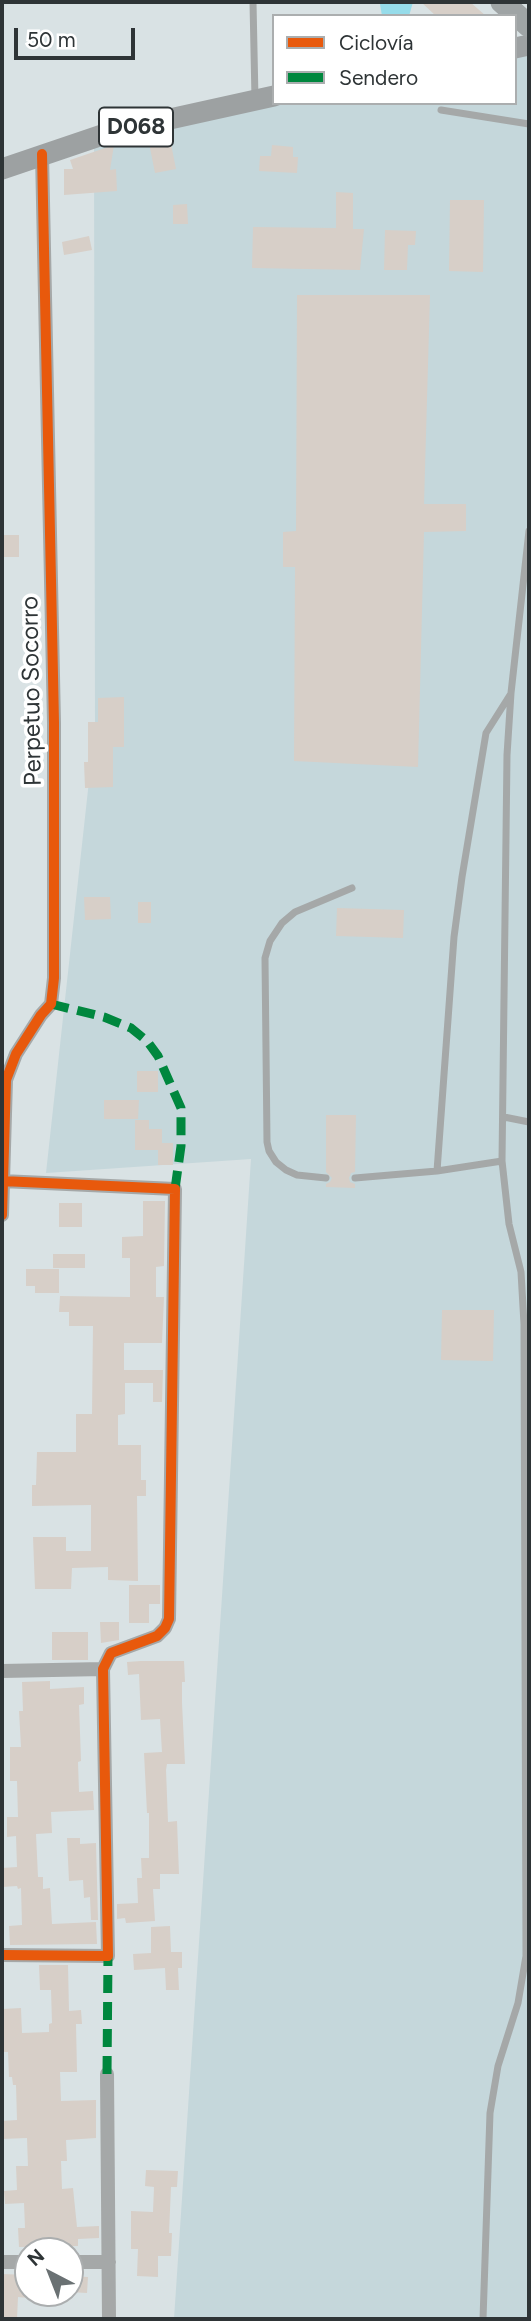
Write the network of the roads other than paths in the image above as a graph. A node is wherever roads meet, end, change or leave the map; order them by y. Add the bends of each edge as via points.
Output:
1 (253, 2) edge
2 (502, 2) edge
3 (516, 14) edge
4 (265, 99) edge
5 (441, 110) dead end
6 (529, 124) edge
7 (43, 154) junction
8 (2, 169) edge
9 (529, 531) edge
10 (511, 693) junction
11 (352, 888) dead end
12 (504, 1117) junction
13 (529, 1122) edge
14 (502, 1161) junction
15 (437, 1171) junction
16 (326, 1178) dead end
17 (355, 1178) dead end
18 (2, 1181) edge
19 (2, 1214) edge
20 (103, 1669) junction
21 (2, 1671) edge
22 (2, 1955) edge
23 (107, 2074) dead end
24 (84, 2262) edge
25 (109, 2262) junction
26 (109, 2319) edge
27 (483, 2319) edge

1 - 4 lane
2 - 3 highway
4 - 7 main road, D068 via 111,132
5 - 6 lane
7 - 8 main road, D068
7 - 18 street, Perpetuo Socorro via 54,978 51,1004 16,1054 6,1080
9 - 10 lane
10 - 12 lane
10 - 15 lane via 486,733 461,877
11 - 16 lane via 295,912 270,941 265,958 269,1151 286,1170
12 - 13 lane
12 - 14 lane
14 - 15 lane
14 - 27 lane via 509,1224 521,1272 524,1324 526,1956 489,2113
15 - 17 lane
18 - 19 street, Perpetuo Socorro
18 - 20 street via 175,1189 169,1619 157,1636 111,1653
20 - 21 street
20 - 22 street via 108,1956
23 - 25 street
24 - 25 street
25 - 26 street

